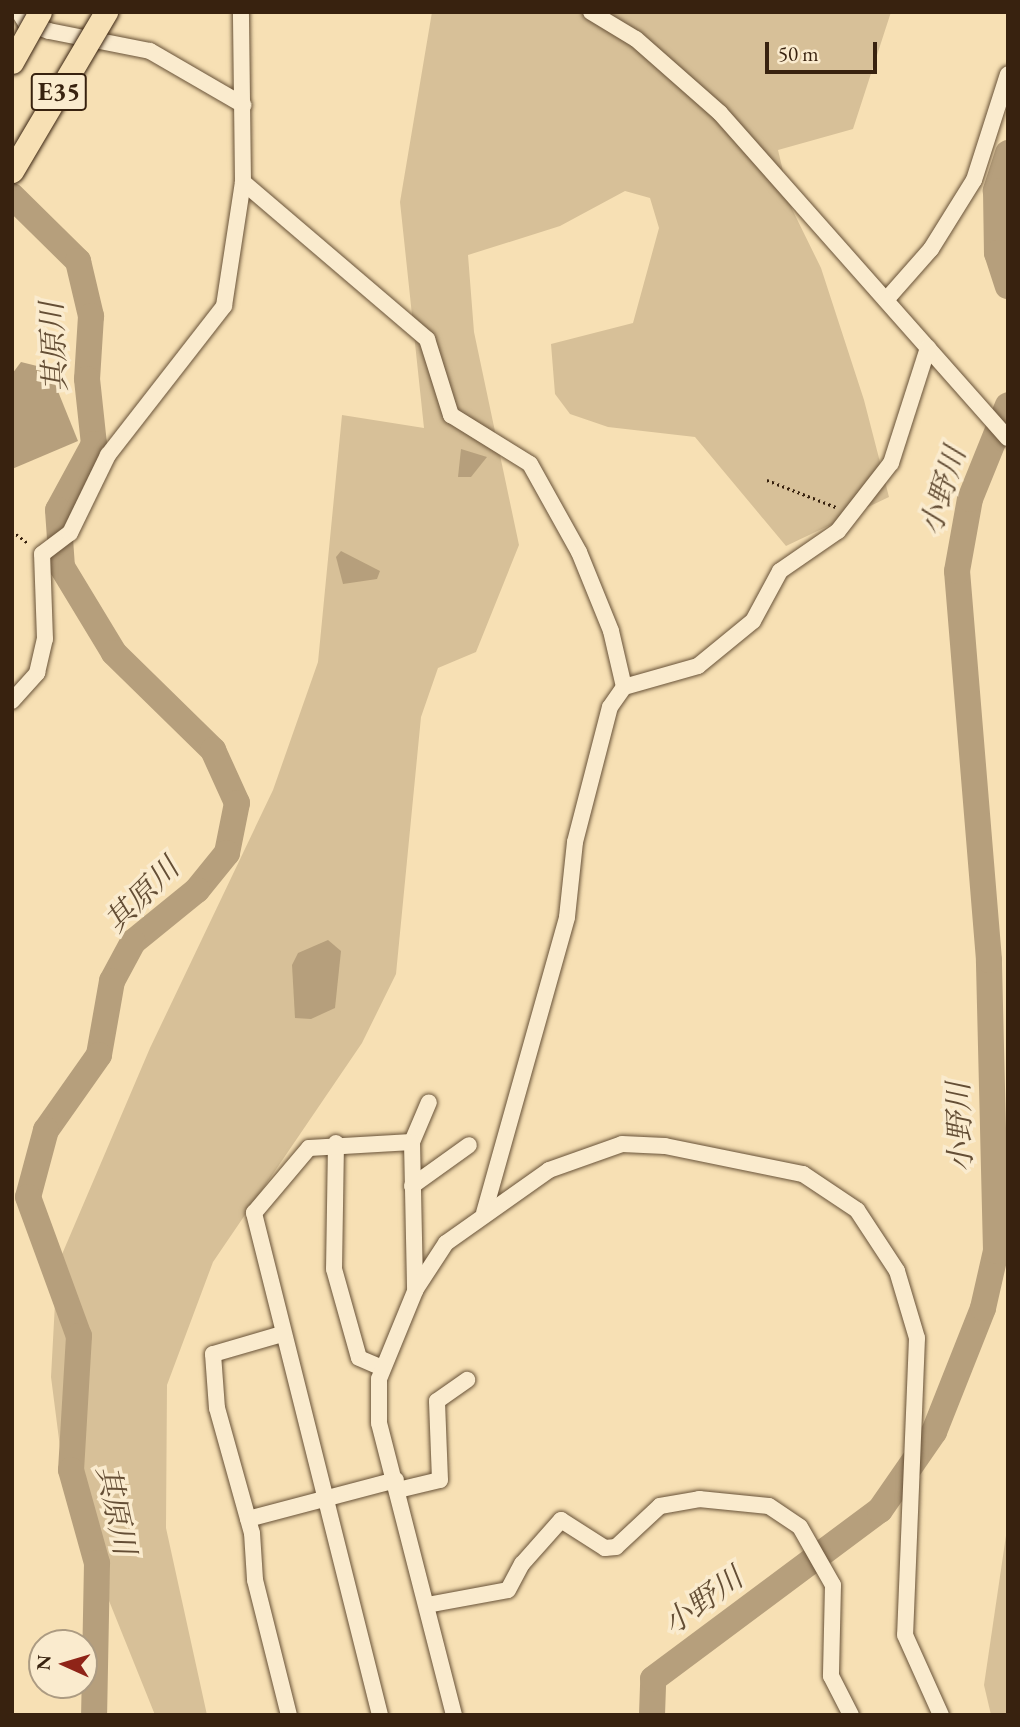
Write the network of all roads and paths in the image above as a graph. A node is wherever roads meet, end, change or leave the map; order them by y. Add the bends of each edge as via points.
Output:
1 (19, 12) edge
2 (40, 12) edge
3 (106, 12) edge
4 (241, 12) edge
5 (592, 12) edge
6 (12, 62) edge
7 (1008, 74) edge
8 (243, 105) junction
9 (12, 171) edge
10 (243, 182) junction
11 (886, 300) junction
12 (928, 348) junction
13 (1008, 438) edge
14 (767, 480) dead end
15 (853, 514) junction
16 (12, 531) edge
17 (42, 554) junction
18 (624, 687) junction
19 (12, 701) edge
20 (429, 1102) dead end
21 (412, 1142) junction
22 (336, 1143) junction
23 (469, 1145) dead end
24 (412, 1186) junction
25 (484, 1213) junction
26 (415, 1291) junction
27 (282, 1334) junction
28 (382, 1368) junction
29 (467, 1380) dead end
30 (397, 1485) junction
31 (325, 1500) junction
32 (248, 1519) junction
33 (427, 1605) junction
34 (289, 1715) edge
35 (380, 1715) edge
36 (454, 1715) edge
37 (851, 1715) edge
38 (941, 1715) edge

1 - 8 street via 26,23 49,31 150,51
2 - 6 highway, E35, bridge
3 - 9 highway, E35, bridge
4 - 8 street
5 - 11 street via 636,39 720,113
7 - 11 street via 974,180 931,250
8 - 10 street
10 - 17 street via 224,306 108,456 70,533
10 - 18 street via 427,339 451,415 530,464 579,552 611,631
11 - 12 street
12 - 13 street
12 - 15 street via 891,463
14 - 15 path
15 - 18 street via 817,551 780,571 754,621 698,666
16 - 17 path
17 - 19 street via 45,639 37,673
18 - 25 street via 610,707 575,842 567,917
20 - 21 street
21 - 22 street
21 - 24 street
22 - 27 street via 299,1155 254,1213
22 - 28 street via 334,1269 359,1358
23 - 24 street
24 - 26 street
25 - 26 street via 446,1244
25 - 38 street via 549,1170 622,1143 666,1146 803,1174 857,1210 897,1271 917,1338 905,1635
26 - 28 street
27 - 31 street
27 - 32 street via 214,1354 217,1408
28 - 30 street via 375,1399
29 - 30 street via 437,1401 440,1480
30 - 31 street
30 - 33 street
31 - 32 street
31 - 35 street
32 - 34 street via 255,1580
33 - 36 street
33 - 37 street via 508,1590 522,1564 561,1520 579,1526 592,1544 617,1547 638,1519 660,1506 741,1500 785,1515 814,1545 837,1598 828,1634 831,1676

